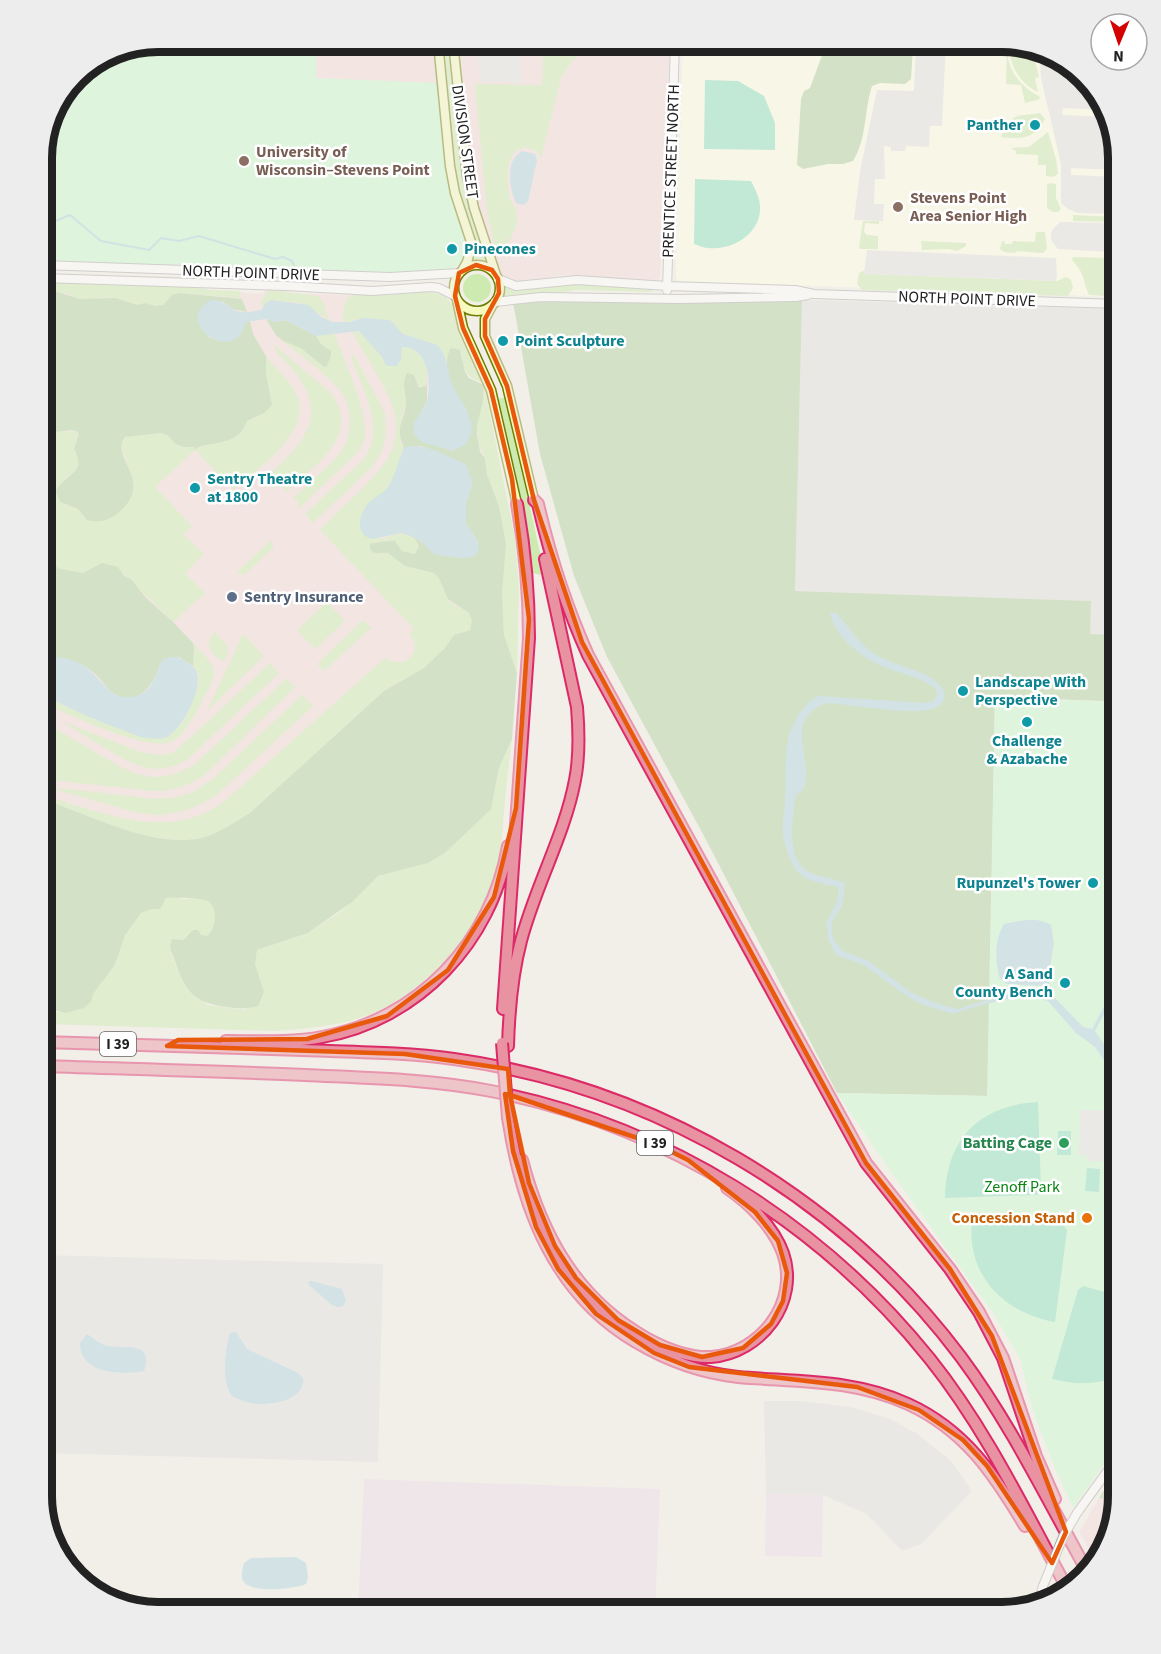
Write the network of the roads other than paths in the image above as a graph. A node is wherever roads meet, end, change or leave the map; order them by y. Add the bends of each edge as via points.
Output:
1 (439, 52) edge
2 (454, 52) edge
3 (675, 53) edge
4 (53, 266) edge
5 (461, 271) junction
6 (497, 277) junction
7 (53, 278) edge
8 (667, 286) junction
9 (814, 294) junction
10 (456, 298) junction
11 (667, 299) junction
12 (494, 304) junction
13 (1108, 304) edge
14 (534, 500) junction
15 (517, 504) joint
16 (516, 808) junction
17 (52, 1042) edge
18 (505, 1044) junction
19 (167, 1046) junction
20 (52, 1066) edge
21 (511, 1119) junction
22 (688, 1160) junction
23 (1108, 1470) edge
24 (1064, 1528) junction
25 (1084, 1564) edge
26 (1054, 1565) junction
27 (1064, 1582) edge
28 (1041, 1594) edge

1 - 5 main road, DIVISION STREET via 450,166 472,245
2 - 6 main road, DIVISION STREET via 467,177
3 - 8 street, PRENTICE STREET NORTH
4 - 5 street, NORTH POINT DRIVE via 390,278
5 - 6 main road via 482,266
5 - 10 main road via 455,282
6 - 8 street, NORTH POINT DRIVE via 516,286 577,280
6 - 12 main road via 499,293
7 - 10 street, NORTH POINT DRIVE via 372,291 431,287
8 - 9 street, NORTH POINT DRIVE
8 - 11 street, PRENTICE STREET NORTH
9 - 11 street, NORTH POINT DRIVE
9 - 13 street, NORTH POINT DRIVE
10 - 12 main road via 472,310
10 - 15 main road via 463,328 491,390
11 - 12 street, NORTH POINT DRIVE via 542,297
12 - 14 main road via 485,320 485,336 507,386
14 - 18 highway via 577,706 579,739 571,797 521,941
14 - 24 highway via 556,574 588,655 852,1140 874,1175 964,1288 996,1343
15 - 16 highway via 529,628
16 - 18 highway
16 - 19 highway via 501,879 488,912 448,970 413,999 387,1016 324,1037 280,1041 178,1040
17 - 19 highway, I 39
18 - 21 highway, bridge
19 - 24 highway, I 39 via 395,1054 485,1064 618,1100 697,1136 775,1182 858,1247 908,1293 978,1382
20 - 22 highway, I 39 via 448,1084 561,1109 624,1130
21 - 22 highway via 538,1210 555,1246 592,1297 618,1320 660,1345 690,1356 721,1355 743,1348 771,1324 783,1301 786,1263 778,1241 755,1212
21 - 26 highway via 519,1175 545,1247 573,1290 611,1326 654,1353 688,1367 737,1377 858,1387 919,1410 963,1440 987,1466 1042,1554
22 - 26 highway, I 39 via 734,1184 790,1223 854,1277 898,1322 968,1413
23 - 28 street, bridge via 1063,1537
24 - 25 highway, I 39
26 - 27 highway, I 39

